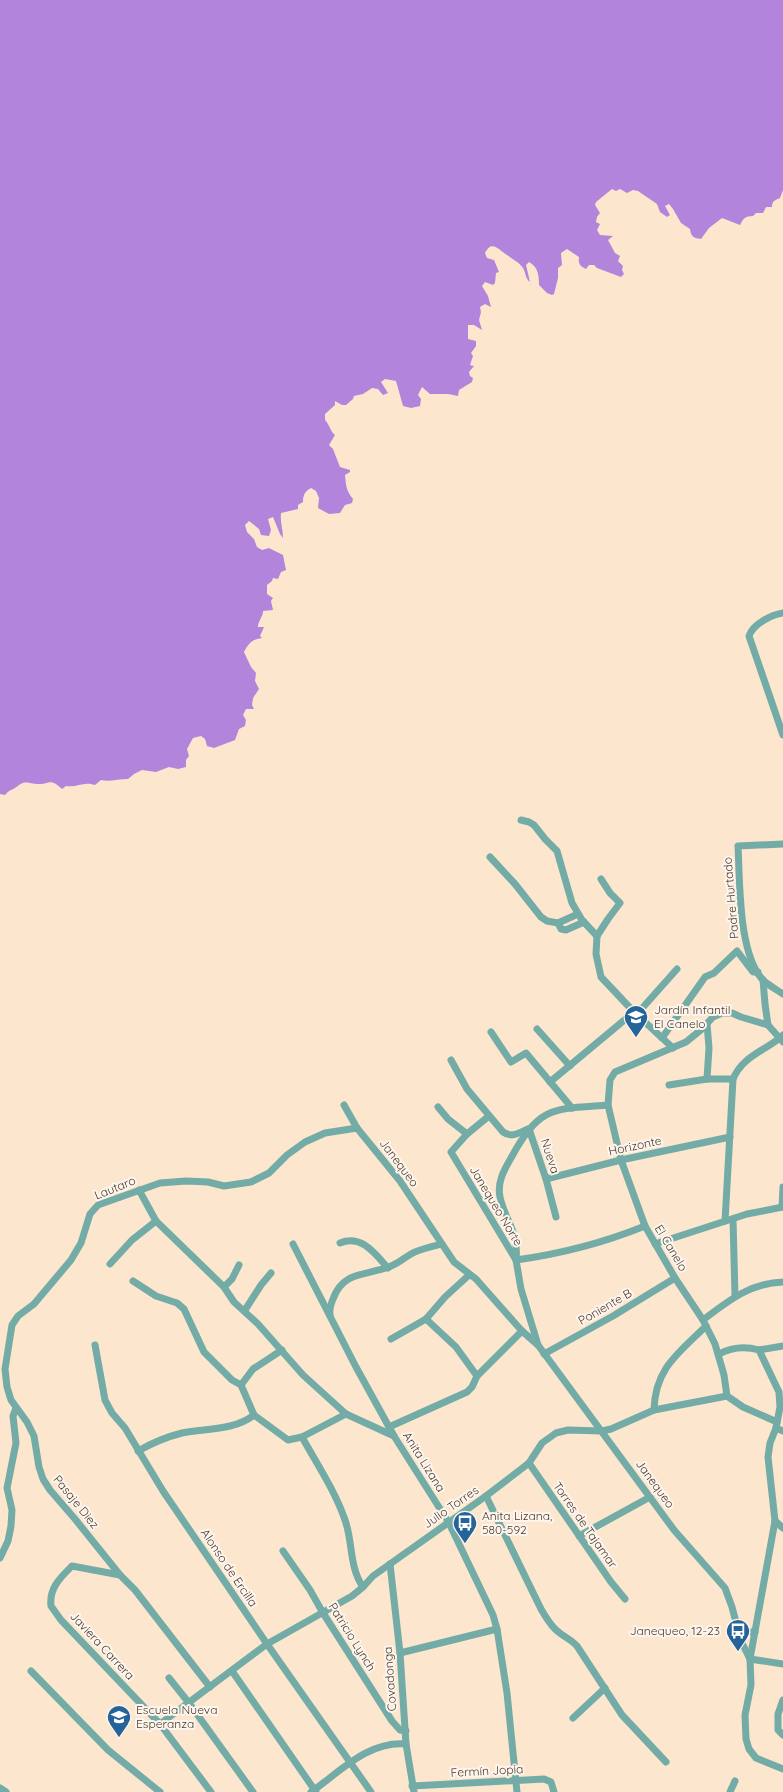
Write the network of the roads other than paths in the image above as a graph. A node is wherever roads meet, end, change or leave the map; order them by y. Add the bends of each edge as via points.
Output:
1 (783, 613) edge
2 (783, 735) edge
3 (521, 820) dead end
4 (783, 844) edge
5 (490, 858) dead end
6 (601, 878) dead end
7 (578, 914) junction
8 (584, 922) junction
9 (558, 923) junction
10 (597, 936) junction
11 (677, 969) dead end
12 (759, 972) junction
13 (763, 980) junction
14 (783, 994) edge
15 (635, 1013) junction
16 (707, 1024) junction
17 (768, 1025) junction
18 (537, 1029) dead end
19 (491, 1032) dead end
20 (662, 1038) junction
21 (782, 1038) edge
22 (673, 1048) junction
23 (451, 1060) dead end
24 (570, 1066) junction
25 (733, 1078) junction
26 (707, 1079) junction
27 (550, 1082) junction
28 (669, 1085) dead end
29 (344, 1105) dead end
30 (608, 1105) junction
31 (438, 1107) dead end
32 (572, 1108) junction
33 (489, 1116) junction
34 (357, 1128) junction
35 (529, 1129) junction
36 (467, 1134) junction
37 (730, 1137) junction
38 (621, 1160) junction
39 (546, 1179) junction
40 (783, 1187) edge
41 (139, 1190) junction
42 (783, 1207) edge
43 (556, 1217) dead end
44 (733, 1219) junction
45 (156, 1221) junction
46 (725, 1221) junction
47 (645, 1226) junction
48 (340, 1243) dead end
49 (293, 1244) dead end
50 (441, 1244) junction
51 (654, 1244) junction
52 (516, 1260) junction
53 (110, 1264) dead end
54 (239, 1265) dead end
55 (388, 1268) junction
56 (271, 1273) dead end
57 (469, 1275) junction
58 (675, 1278) junction
59 (133, 1281) dead end
60 (783, 1282) edge
61 (224, 1287) junction
62 (734, 1296) junction
63 (245, 1310) junction
64 (330, 1315) junction
65 (426, 1319) junction
66 (704, 1323) junction
67 (522, 1331) junction
68 (391, 1339) dead end
69 (95, 1345) dead end
70 (538, 1345) junction
71 (783, 1346) edge
72 (282, 1350) junction
73 (759, 1350) junction
74 (544, 1354) junction
75 (718, 1354) junction
76 (477, 1376) junction
77 (241, 1385) junction
78 (727, 1396) junction
79 (16, 1408) junction
80 (654, 1410) junction
81 (346, 1414) junction
82 (254, 1415) junction
83 (390, 1427) junction
84 (779, 1427) edge
85 (602, 1431) junction
86 (394, 1436) junction
87 (302, 1437) junction
88 (138, 1451) junction
89 (529, 1463) junction
90 (486, 1496) junction
91 (650, 1496) junction
92 (776, 1521) junction
93 (448, 1523) junction
94 (783, 1528) edge
95 (579, 1536) junction
96 (283, 1551) dead end
97 (0, 1558) edge
98 (390, 1564) junction
99 (120, 1575) junction
100 (363, 1587) junction
101 (625, 1599) dead end
102 (323, 1614) junction
103 (498, 1629) junction
104 (737, 1632) junction
105 (755, 1632) junction
106 (267, 1644) junction
107 (400, 1653) junction
108 (750, 1659) junction
109 (783, 1664) edge
110 (31, 1671) dead end
111 (232, 1671) junction
112 (169, 1678) dead end
113 (210, 1687) junction
114 (605, 1688) junction
115 (783, 1700) edge
116 (189, 1703) junction
117 (573, 1718) dead end
118 (160, 1724) junction
119 (406, 1731) junction
120 (783, 1736) edge
121 (406, 1744) junction
122 (352, 1762) junction
123 (666, 1762) dead end
124 (783, 1768) edge
125 (516, 1781) junction
126 (734, 1781) dead end
127 (0, 1788) edge
128 (413, 1789) edge
129 (207, 1790) edge
130 (314, 1791) edge
131 (6, 1792) edge
132 (160, 1792) edge
133 (253, 1792) edge
134 (371, 1792) edge
135 (517, 1792) edge
136 (554, 1792) edge
137 (730, 1792) edge

1 - 2 street via 756,626 749,636
3 - 7 street via 534,825 557,851 568,892
4 - 12 street, Padre Hurtado via 738,846 745,940
5 - 9 street via 541,916
6 - 10 street via 620,903
7 - 8 street
7 - 9 street
8 - 9 street via 566,930 561,929
8 - 10 street
10 - 15 street via 596,954 601,977
11 - 15 street
12 - 13 street, Padre Hurtado
12 - 20 street via 753,972 737,951 714,973 705,977
13 - 14 street, Padre Hurtado
13 - 17 street
15 - 20 street
15 - 24 street
16 - 17 street via 717,1014 727,1012
16 - 22 street
16 - 26 street
17 - 21 street
18 - 24 street
19 - 27 street via 511,1062 526,1053
20 - 22 street
21 - 25 street via 745,1060
22 - 30 street, El Canelo via 615,1072 610,1080
23 - 33 street, Nueva
24 - 27 street
25 - 26 street
25 - 37 street
26 - 28 street
27 - 32 street
29 - 34 street, Janequeo
30 - 32 street
30 - 38 street, El Canelo
31 - 36 street
32 - 35 street via 547,1114
33 - 35 street, Nueva via 508,1135
33 - 36 street, Janequeo Norte
34 - 41 street, Lautaro via 325,1134 305,1142 268,1173 251,1182 224,1186 186,1181 160,1183
34 - 50 street, Janequeo via 392,1170
35 - 39 street, Nueva
35 - 52 street via 503,1173 499,1186 515,1239
36 - 52 street, Janequeo Norte via 451,1152
37 - 38 street, Horizonte
37 - 46 street
38 - 39 street, Horizonte
38 - 47 street, El Canelo
39 - 43 street, Nueva
40 - 42 street
41 - 45 street
41 - 79 street, Lautaro via 95,1208 71,1260 15,1321 5,1369 7,1387
42 - 44 street
44 - 46 street
44 - 62 street
45 - 53 street via 132,1240
45 - 61 street
46 - 51 street
47 - 51 street, El Canelo
47 - 52 street via 574,1249
48 - 55 street via 361,1242
49 - 64 street, Anita Lizana
50 - 55 street via 415,1252
50 - 57 street, Janequeo
51 - 58 street, El Canelo
52 - 70 street, Janequeo Norte
54 - 61 street
55 - 64 street via 357,1275 341,1284 332,1301
56 - 63 street
57 - 65 street
57 - 67 street, Janequeo
58 - 66 street, El Canelo
58 - 74 street, Poniente B
59 - 77 street via 156,1296 181,1306 204,1352
60 - 62 street via 757,1286
61 - 63 street via 234,1302
62 - 66 street
63 - 72 street
64 - 83 street, Anita Lizana
65 - 68 street
65 - 76 street via 456,1347
66 - 75 street, El Canelo
66 - 80 street via 666,1367 657,1387
67 - 70 street, Janequeo
67 - 76 street
69 - 88 street, Alonso de Ercilla via 108,1407
70 - 74 street, Janequeo Norte
71 - 73 street
72 - 77 street via 253,1369
72 - 81 street via 303,1375
73 - 75 street via 736,1348
73 - 84 street via 778,1392
74 - 85 street, Janequeo
75 - 78 street, El Canelo
76 - 83 street via 467,1392
77 - 82 street
78 - 80 street, Julio Torres
78 - 84 street
79 - 97 street via 13,1416 16,1443 7,1488 12,1526
79 - 99 street, Pasaje Diez via 34,1436 39,1467 46,1485
80 - 85 street, Julio Torres
81 - 86 street
81 - 87 street
82 - 87 street via 288,1440
82 - 88 street via 232,1426 175,1435
83 - 86 street, Anita Lizana
84 - 92 street via 770,1443 768,1457
85 - 89 street, Julio Torres via 556,1433 542,1443
85 - 91 street, Janequeo
86 - 93 street, Anita Lizana
87 - 100 street via 344,1518 354,1566
88 - 106 street, Alonso de Ercilla
89 - 90 street, Julio Torres
89 - 95 street, Torres de Tajamar
90 - 93 street, Julio Torres
90 - 114 street via 541,1609 555,1629 577,1646
91 - 95 street
91 - 104 street, Janequeo via 674,1530 724,1588
92 - 94 street
92 - 105 street
93 - 98 street, Julio Torres
93 - 103 street, Anita Lizana
95 - 101 street, Torres de Tajamar
96 - 102 street, Patricio Lynch
98 - 100 street, Julio Torres
98 - 107 street, Covadonga
99 - 113 street
99 - 118 street, Javiera Carrera via 72,1566 52,1589 51,1606
100 - 102 street, Julio Torres
102 - 106 street, Julio Torres
102 - 119 street, Patricio Lynch via 392,1721 400,1730
103 - 107 street
103 - 125 street, Anita Lizana
104 - 105 street
104 - 108 street, Janequeo
105 - 108 street
106 - 111 street, Julio Torres
106 - 122 street, Alonso de Ercilla
107 - 119 street, Covadonga
108 - 109 street
108 - 124 street, Janequeo via 751,1685 745,1715 749,1749 756,1758
110 - 132 street via 108,1750
111 - 113 street, Julio Torres
111 - 130 street
112 - 116 street
113 - 116 street, Julio Torres
114 - 117 street
114 - 123 street via 622,1715
115 - 120 street via 778,1720 778,1730
116 - 118 street, Julio Torres
116 - 133 street
118 - 129 street, Javiera Carrera
119 - 121 street, Covadonga
121 - 122 street via 376,1747
121 - 128 street, Covadonga
122 - 130 street
122 - 134 street, Alonso de Ercilla
125 - 128 street, Fermín Jopia
125 - 135 street, Anita Lizana
125 - 136 street, Fermín Jopia via 546,1779
126 - 137 street
127 - 131 street

